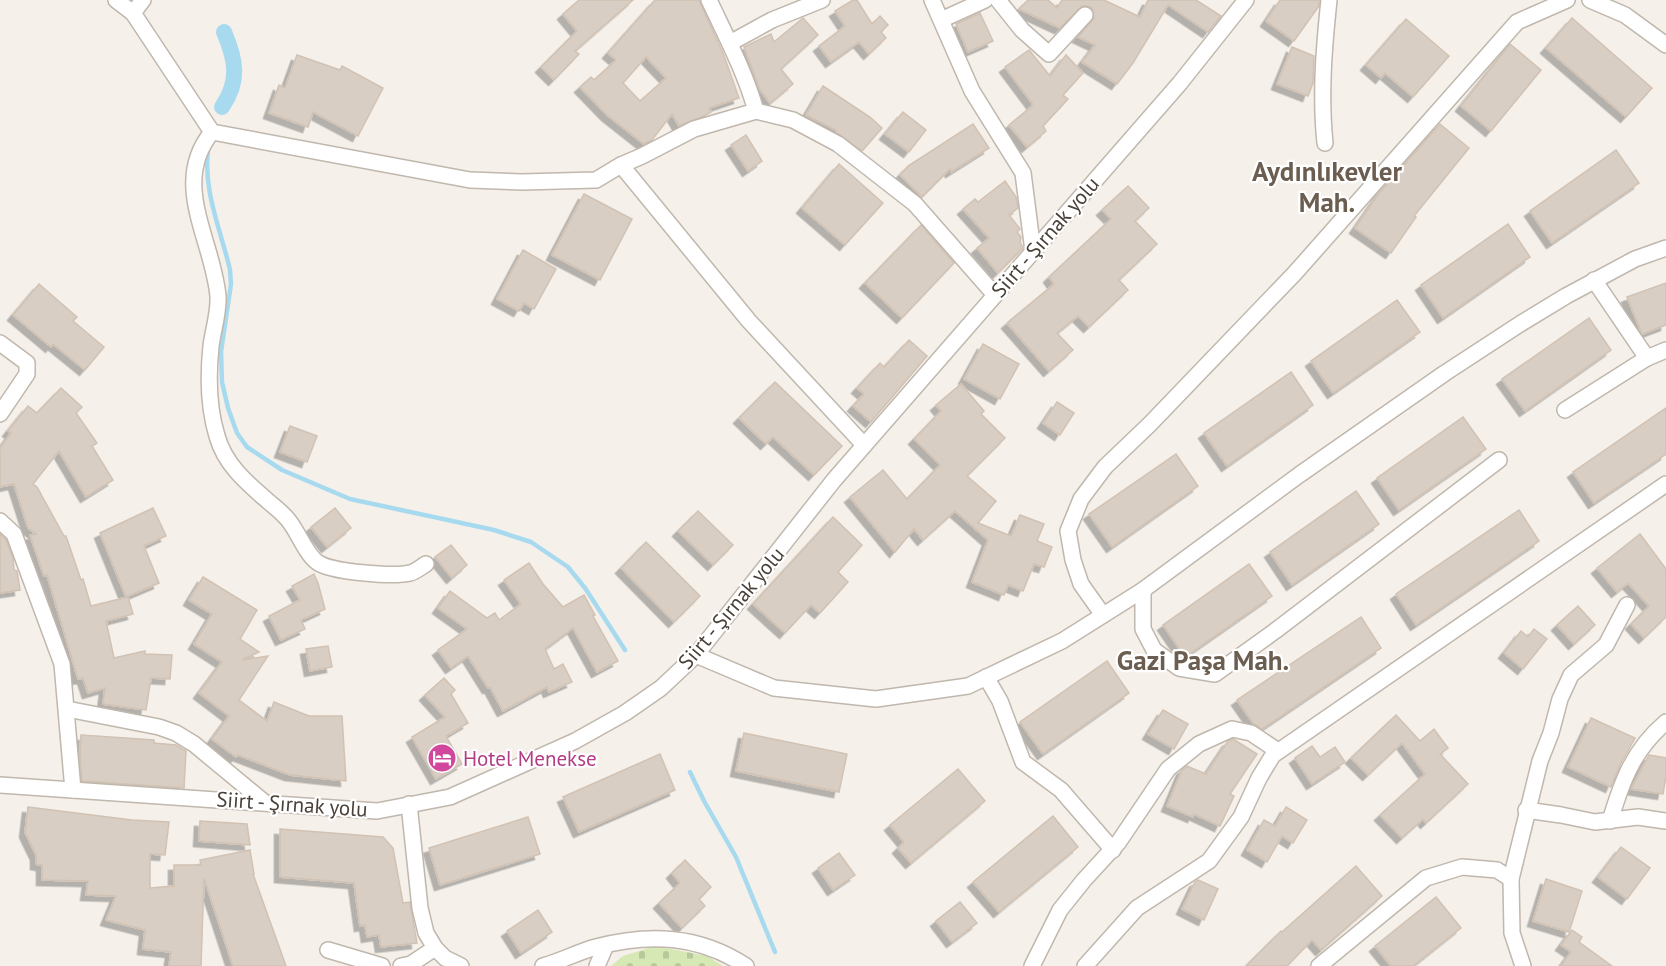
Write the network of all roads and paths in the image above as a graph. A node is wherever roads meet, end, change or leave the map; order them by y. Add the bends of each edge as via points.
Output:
1 (116, 0) edge
2 (143, 0) edge
3 (709, 0) edge
4 (822, 0) edge
5 (932, 0) edge
6 (985, 0) edge
7 (998, 0) edge
8 (1246, 0) edge
9 (1329, 0) edge
10 (1568, 0) edge
11 (1590, 0) edge
12 (134, 13) junction
13 (1085, 15) dead end
14 (941, 20) junction
15 (730, 43) junction
16 (1666, 45) edge
17 (756, 111) junction
18 (212, 132) junction
19 (1325, 143) dead end
20 (621, 165) junction
21 (1666, 248) edge
22 (1033, 251) junction
23 (1594, 280) junction
24 (995, 295) junction
25 (0, 343) edge
26 (1666, 350) edge
27 (1647, 358) junction
28 (1565, 410) dead end
29 (0, 414) edge
30 (864, 445) junction
31 (1499, 460) dead end
32 (1666, 484) edge
33 (0, 522) edge
34 (426, 564) dead end
35 (1143, 590) junction
36 (1627, 605) dead end
37 (1103, 615) junction
38 (696, 655) junction
39 (986, 677) junction
40 (67, 709) junction
41 (1666, 722) edge
42 (1278, 751) junction
43 (0, 785) edge
44 (73, 790) junction
45 (264, 802) junction
46 (409, 804) junction
47 (1526, 810) junction
48 (1610, 820) junction
49 (1666, 821) edge
50 (1113, 850) junction
51 (1510, 879) junction
52 (606, 945) junction
53 (435, 948) junction
54 (328, 950) dead end
55 (382, 966) edge
56 (401, 966) edge
57 (461, 966) edge
58 (543, 966) edge
59 (597, 966) edge
60 (747, 966) edge
61 (1032, 966) edge
62 (1085, 966) edge
63 (1319, 966) edge
64 (1523, 966) edge

1 - 12 street
2 - 12 street
3 - 15 street
4 - 15 street via 772,20
5 - 14 street
6 - 14 street
7 - 13 street via 1022,30 1049,54
8 - 22 street, Siirt - Şırnak yolu via 1180,84
9 - 19 street via 1324,55
10 - 37 street via 1517,22 1295,273 1105,467 1081,499 1068,531 1080,584
11 - 16 street via 1625,15
12 - 18 street
14 - 22 street via 972,91 1023,173
15 - 17 street
17 - 20 street via 694,129
17 - 24 street via 793,120 838,144 898,190
18 - 20 street via 470,180 596,180
18 - 34 street via 198,153 193,184 218,299 208,380 222,452 245,481 288,519 316,562 332,569 386,574 411,573
20 - 30 street via 749,321
21 - 23 street
22 - 24 street, Siirt - Şırnak yolu
23 - 27 street
23 - 35 street via 1445,373
24 - 30 street, Siirt - Şırnak yolu
25 - 29 street via 27,363 27,374
26 - 27 street
27 - 28 street
30 - 38 street, Siirt - Şırnak yolu
31 - 35 street via 1215,674 1179,668 1154,650 1143,629
32 - 42 street
33 - 40 street via 14,534 62,664
35 - 37 street
36 - 47 street via 1606,645 1582,664 1564,687
37 - 39 street via 1062,641
38 - 39 street via 774,688 876,699 968,686
38 - 46 street, Siirt - Şırnak yolu via 661,688 575,741 450,797
39 - 50 street via 1000,701 1023,762 1061,790
40 - 44 street
40 - 45 street via 176,733
41 - 48 street via 1649,737 1629,767
42 - 50 street via 1251,733 1232,729 1199,744 1168,769
42 - 62 street via 1259,778 1241,817 1209,861 1137,908
43 - 44 street, Siirt - Şırnak yolu
44 - 45 street, Siirt - Şırnak yolu
45 - 46 street, Siirt - Şırnak yolu via 377,811
46 - 53 street via 420,908 426,933
47 - 48 street via 1595,822
47 - 51 street
48 - 49 street via 1638,817
50 - 61 street via 1060,910
51 - 63 street via 1497,870 1462,867 1426,878
51 - 64 street via 1512,933
52 - 58 street
52 - 59 street
52 - 60 street via 659,937 713,949
53 - 56 street
53 - 57 street
54 - 55 street

